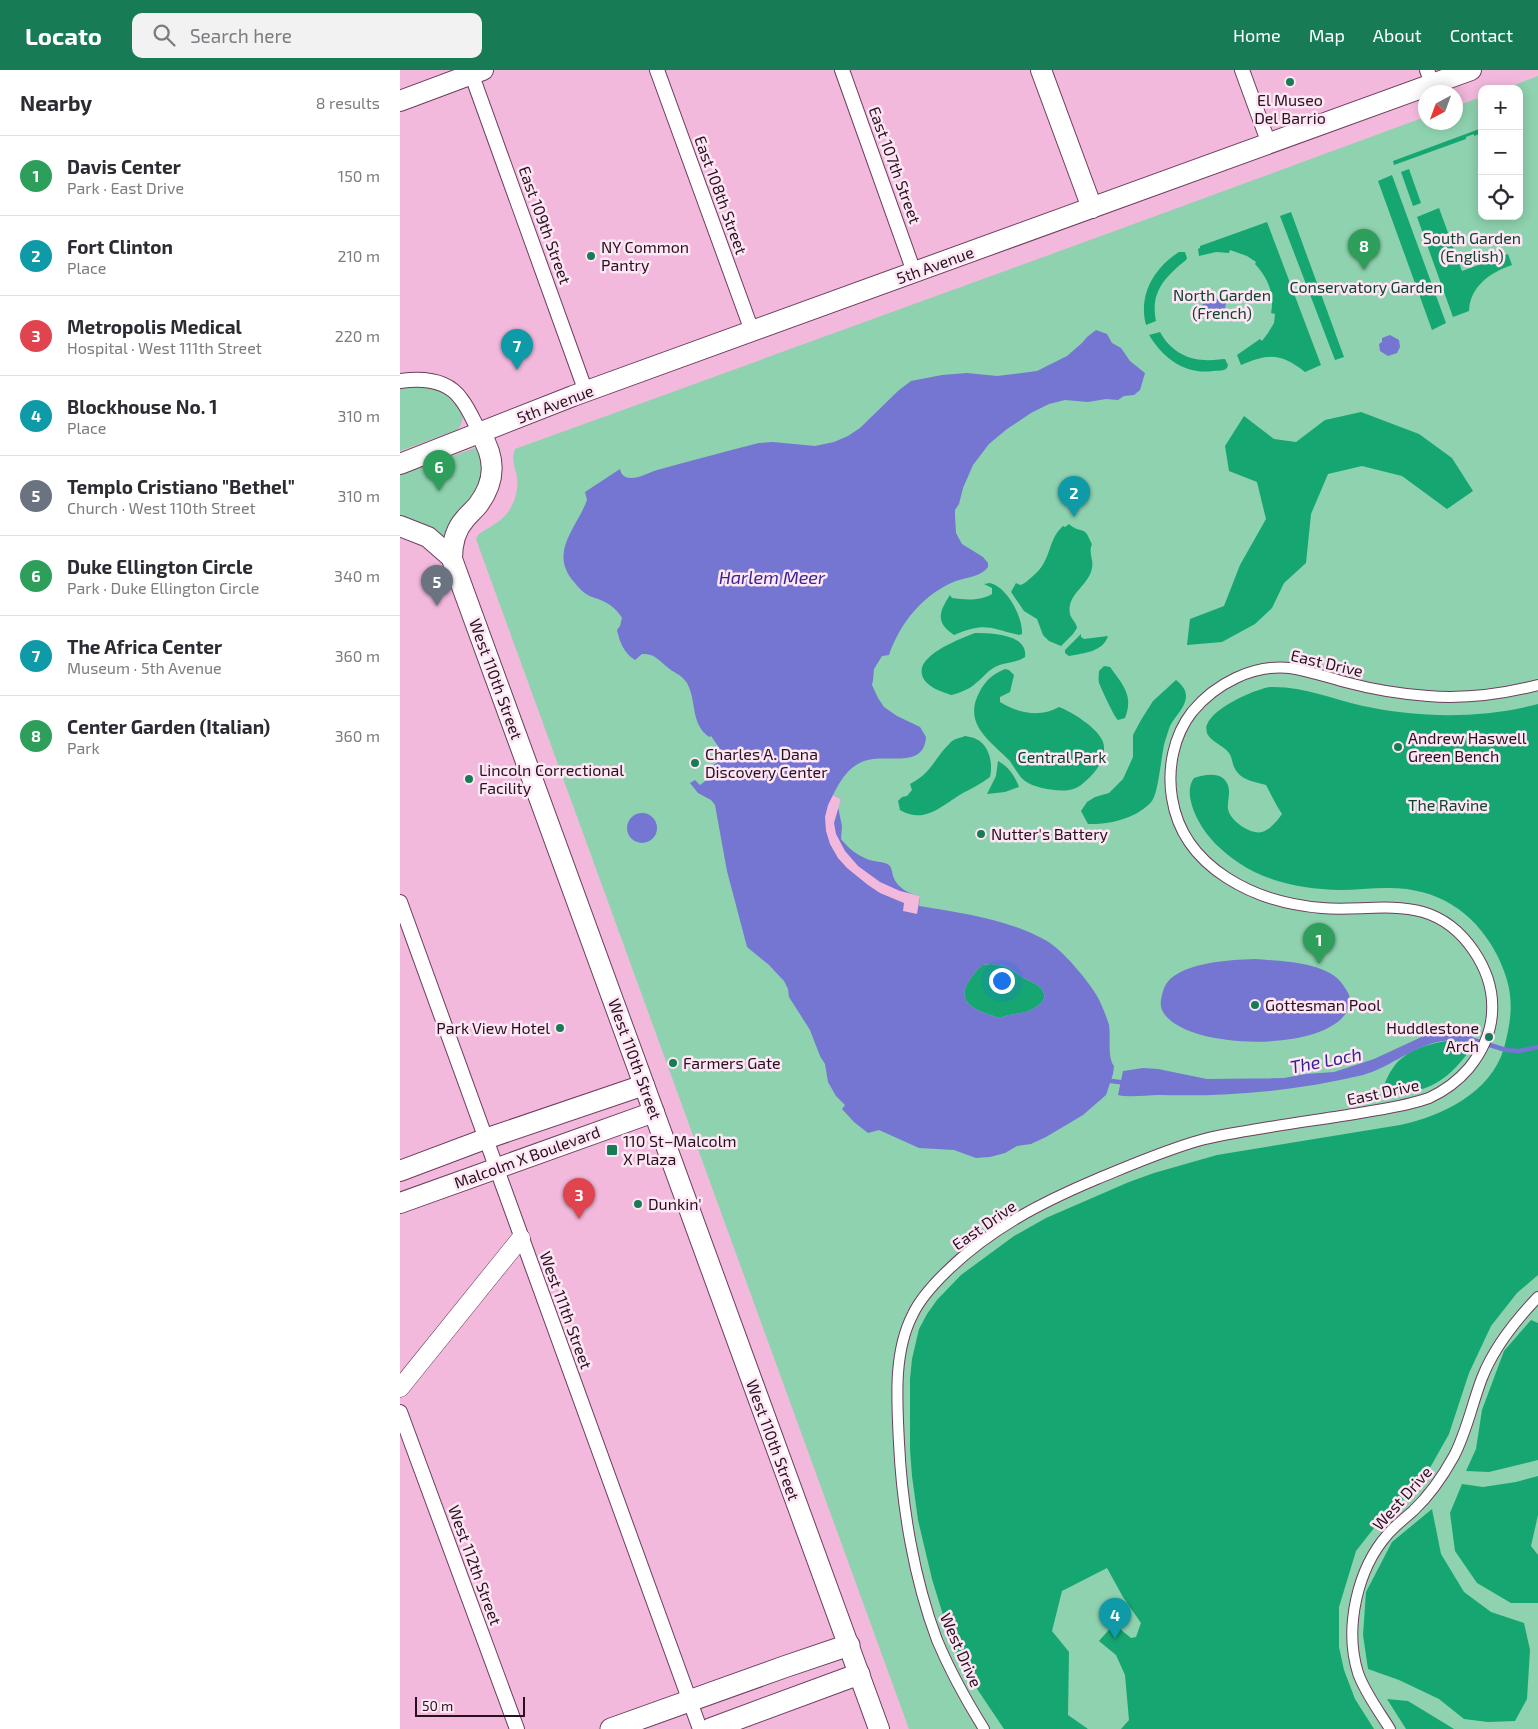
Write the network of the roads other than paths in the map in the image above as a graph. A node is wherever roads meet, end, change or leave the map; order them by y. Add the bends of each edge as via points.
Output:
1 (657, 70) edge
2 (842, 70) edge
3 (1041, 70) edge
4 (1242, 70) edge
5 (1471, 70) edge
6 (475, 71) edge
7 (1430, 77) edge
8 (400, 101) edge
9 (1269, 144) junction
10 (1092, 208) junction
11 (914, 272) junction
12 (752, 331) junction
13 (400, 381) edge
14 (586, 392) junction
15 (480, 433) junction
16 (400, 464) edge
17 (400, 526) edge
18 (452, 558) junction
19 (1538, 685) edge
20 (400, 902) edge
21 (644, 1085) junction
22 (654, 1112) junction
23 (485, 1139) junction
24 (496, 1168) junction
25 (400, 1171) edge
26 (400, 1203) edge
27 (521, 1238) junction
28 (1538, 1297) edge
29 (400, 1388) edge
30 (400, 1412) edge
31 (919, 1579) joint
32 (849, 1645) junction
33 (859, 1674) junction
34 (690, 1700) junction
35 (517, 1729) edge
36 (611, 1729) edge
37 (700, 1729) edge
38 (710, 1729) edge
39 (879, 1729) edge
40 (984, 1729) edge
41 (1390, 1729) edge

1 - 12 street, East 108th Street
2 - 11 street, East 107th Street
3 - 10 main road
4 - 9 street
5 - 7 main road, 5th Avenue
6 - 8 main road
6 - 14 street, East 109th Street
7 - 9 main road, 5th Avenue
9 - 10 main road, 5th Avenue
10 - 11 main road, 5th Avenue
11 - 12 main road, 5th Avenue
12 - 14 main road, 5th Avenue
13 - 15 street via 424,379 448,387 460,397
14 - 15 main road, 5th Avenue
15 - 16 main road, 5th Avenue
15 - 18 main road via 490,450 491,480 483,498 460,527
17 - 18 main road via 428,537
18 - 21 main road, West 110th Street
19 - 31 street, East Drive via 1482,695 1435,697 1380,691 1291,669 1259,670 1219,687 1196,708 1182,727 1172,762 1172,801 1181,828 1196,851 1218,872 1258,894 1290,904 1322,908 1400,908 1435,916 1461,935 1481,964 1491,997 1492,1018 1482,1048 1466,1071 1435,1095 1371,1111 1248,1130 1178,1147 1068,1191 1001,1226 949,1269 922,1298 910,1319 899,1370 900,1472 907,1527
20 - 23 street, West 111th Street
21 - 22 main road, West 110th Street
21 - 23 main road, Malcolm X Boulevard
22 - 24 main road, Malcolm X Boulevard
22 - 32 main road, West 110th Street
23 - 24 street, West 111th Street
23 - 25 main road, Malcolm X Boulevard
24 - 26 main road, Malcolm X Boulevard
24 - 27 street, West 111th Street
27 - 29 street
27 - 34 street, West 111th Street
28 - 41 street, West Drive via 1496,1350 1482,1378 1465,1435 1446,1470 1432,1490 1380,1544 1359,1585 1353,1615 1356,1663 1366,1689
30 - 35 street, West 112th Street
31 - 40 street, West Drive via 939,1644
32 - 33 main road, West 110th Street
32 - 34 main road
33 - 38 main road
33 - 39 main road, West 110th Street
34 - 36 main road
34 - 37 street, West 111th Street

